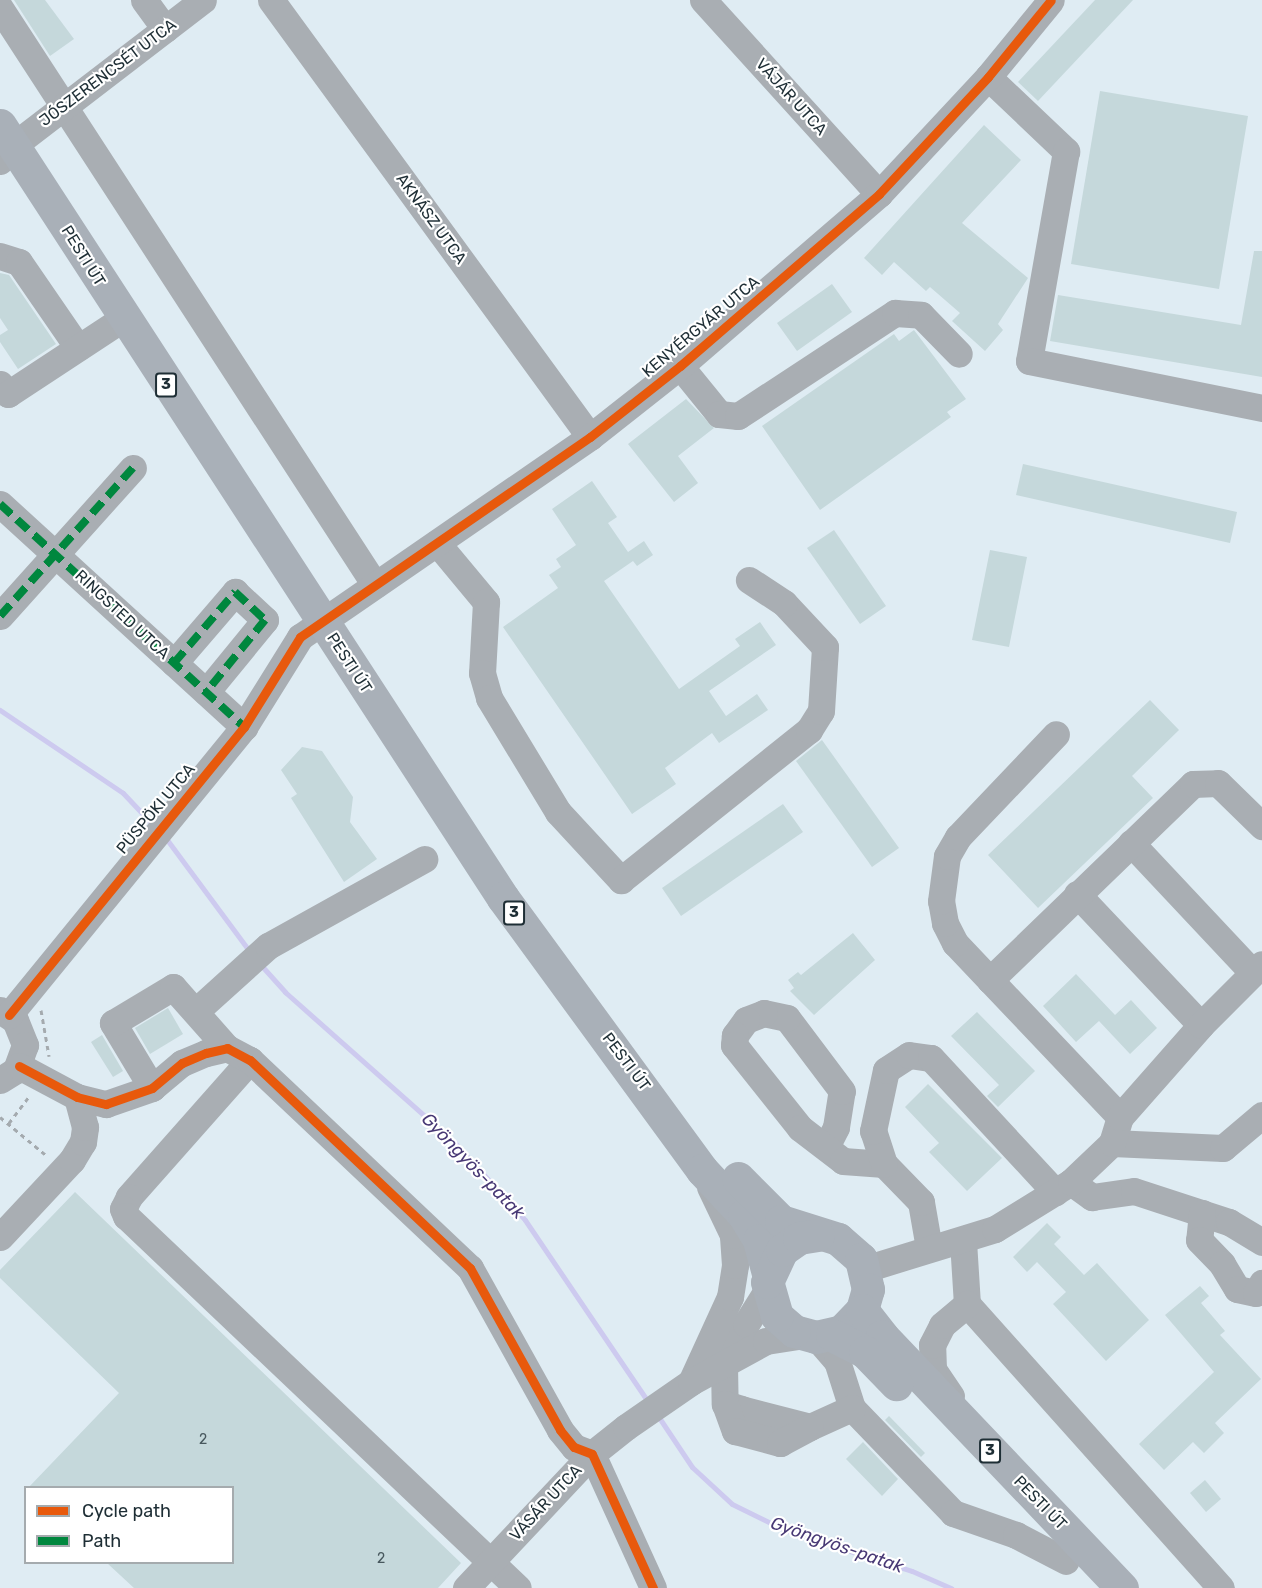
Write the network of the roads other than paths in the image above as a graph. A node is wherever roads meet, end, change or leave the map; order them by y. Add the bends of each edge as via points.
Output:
1 (144, 0) edge
2 (203, 0) edge
3 (271, 0) edge
4 (703, 0) edge
5 (1051, 0) edge
6 (0, 8) edge
7 (165, 29) junction
8 (988, 77) junction
9 (63, 108) junction
10 (5, 144) edge
11 (879, 194) junction
12 (0, 256) edge
13 (122, 319) junction
14 (78, 348) junction
15 (959, 354) dead end
16 (680, 366) junction
17 (0, 384) edge
18 (1262, 408) edge
19 (590, 437) junction
20 (133, 468) dead end
21 (0, 504) edge
22 (437, 543) junction
23 (55, 554) junction
24 (749, 580) dead end
25 (375, 585) junction
26 (0, 616) edge
27 (322, 622) junction
28 (174, 663) junction
29 (206, 692) junction
30 (244, 727) junction
31 (1056, 734) dead end
32 (1262, 826) edge
33 (1131, 843) junction
34 (424, 859) dead end
35 (1077, 894) junction
36 (1258, 968) edge
37 (990, 980) junction
38 (196, 1011) junction
39 (4, 1012) edge
40 (1201, 1024) junction
41 (238, 1054) junction
42 (9, 1073) edge
43 (152, 1088) junction
44 (77, 1097) junction
45 (1262, 1115) edge
46 (1120, 1116) junction
47 (676, 1128) junction
48 (1112, 1143) junction
49 (826, 1147) junction
50 (884, 1164) junction
51 (702, 1170) junction
52 (1063, 1187) junction
53 (1202, 1213) junction
54 (818, 1235) junction
55 (0, 1237) edge
56 (963, 1241) junction
57 (1262, 1242) edge
58 (929, 1248) junction
59 (866, 1269) junction
60 (767, 1282) junction
61 (1262, 1283) edge
62 (967, 1304) junction
63 (862, 1310) junction
64 (818, 1336) junction
65 (724, 1365) junction
66 (685, 1386) junction
67 (852, 1408) junction
68 (980, 1440) junction
69 (592, 1454) junction
70 (1066, 1561) junction
71 (490, 1563) junction
72 (466, 1588) edge
73 (518, 1588) edge
74 (652, 1588) edge
75 (1091, 1588) edge
76 (1122, 1588) edge
77 (1221, 1588) edge

1 - 7 street
2 - 7 street, JÓSZERENCSÉT UTCA
3 - 19 street, AKNÁSZ UTCA
4 - 11 street, VÁJÁR UTCA
5 - 8 street, KENYÉRGYÁR UTCA
6 - 9 street
7 - 9 street, JÓSZERENCSÉT UTCA
8 - 11 street, KENYÉRGYÁR UTCA
8 - 18 street via 1066,151 1029,361
9 - 10 street, JÓSZERENCSÉT UTCA
9 - 25 street
10 - 13 main road, PESTI ÚT / 3
11 - 16 street, KENYÉRGYÁR UTCA
12 - 14 street via 19,262
13 - 14 street
13 - 27 main road, PESTI ÚT / 3
14 - 17 street via 8,394
15 - 16 street via 921,315 895,313 738,416 719,414
16 - 19 street, KENYÉRGYÁR UTCA
19 - 22 street, KENYÉRGYÁR UTCA
20 - 23 street
21 - 23 street, RINGSTED UTCA
22 - 24 street via 486,602 483,673 489,698 558,812 621,880 809,730 820,711 825,693 825,647 784,603
22 - 25 street, KENYÉRGYÁR UTCA
23 - 26 street
23 - 28 street, RINGSTED UTCA
25 - 27 street, KENYÉRGYÁR UTCA
27 - 30 street, PÜSPÖKI UTCA via 300,638
27 - 47 main road, PESTI ÚT / 3 via 503,898
28 - 29 street, RINGSTED UTCA
28 - 29 street via 235,592 265,620
29 - 30 street, RINGSTED UTCA
30 - 39 street, PÜSPÖKI UTCA
31 - 37 street via 958,837 947,856 941,901 945,923 955,943
32 - 33 street via 1218,783 1204,781 1193,784
33 - 35 street
33 - 36 street
34 - 38 street via 268,946
35 - 37 street
35 - 40 street
36 - 40 street
37 - 46 street
38 - 41 street
38 - 43 street via 173,987 113,1023
39 - 42 street via 24,1040
40 - 46 street
41 - 43 street via 182,1063
41 - 69 street via 470,1268 560,1430 574,1447
41 - 71 street via 129,1197 123,1209 126,1216
42 - 44 street
43 - 44 street via 106,1104
44 - 55 street via 85,1127 83,1142
45 - 48 street via 1223,1148
46 - 48 street
47 - 51 main road, PESTI ÚT / 3
47 - 54 main road, PESTI ÚT / 3 via 724,1164 770,1214
48 - 52 street
49 - 49 street via 800,1128 734,1046 735,1035 746,1020 765,1013 787,1018 842,1091 836,1127
49 - 50 street via 843,1161
50 - 52 street via 873,1131 886,1070 909,1055 932,1058
50 - 58 street via 921,1202
51 - 60 main road, PESTI ÚT / 3 via 744,1215 759,1240
51 - 66 street via 733,1235 735,1265 730,1297
52 - 53 street via 1084,1195 1123,1190
52 - 56 street via 995,1229
53 - 57 street via 1238,1227
53 - 61 street via 1199,1240 1222,1264 1237,1289 1256,1293
54 - 59 main road, PESTI ÚT / 3 via 847,1244
54 - 60 main road via 789,1243
56 - 58 street
56 - 62 street
58 - 59 street
59 - 63 main road via 868,1289
60 - 64 main road, PESTI ÚT / 3 via 777,1316
60 - 66 street, VÁSÁR UTCA via 746,1324
62 - 68 street via 942,1325 932,1345 933,1369
62 - 77 street
63 - 64 main road via 850,1325
63 - 68 main road, PESTI ÚT / 3
64 - 65 street, VÁSÁR UTCA via 766,1341
64 - 67 street via 837,1361
64 - 70 main road, PESTI ÚT / 3 via 865,1352
65 - 66 street, VÁSÁR UTCA
65 - 67 street via 725,1404 810,1427
66 - 69 street, VÁSÁR UTCA
67 - 70 street via 952,1513 1016,1535
68 - 76 main road, PESTI ÚT / 3
69 - 71 street, VÁSÁR UTCA
69 - 74 street
70 - 75 main road, PESTI ÚT / 3
71 - 72 street, VÁSÁR UTCA
71 - 73 street

